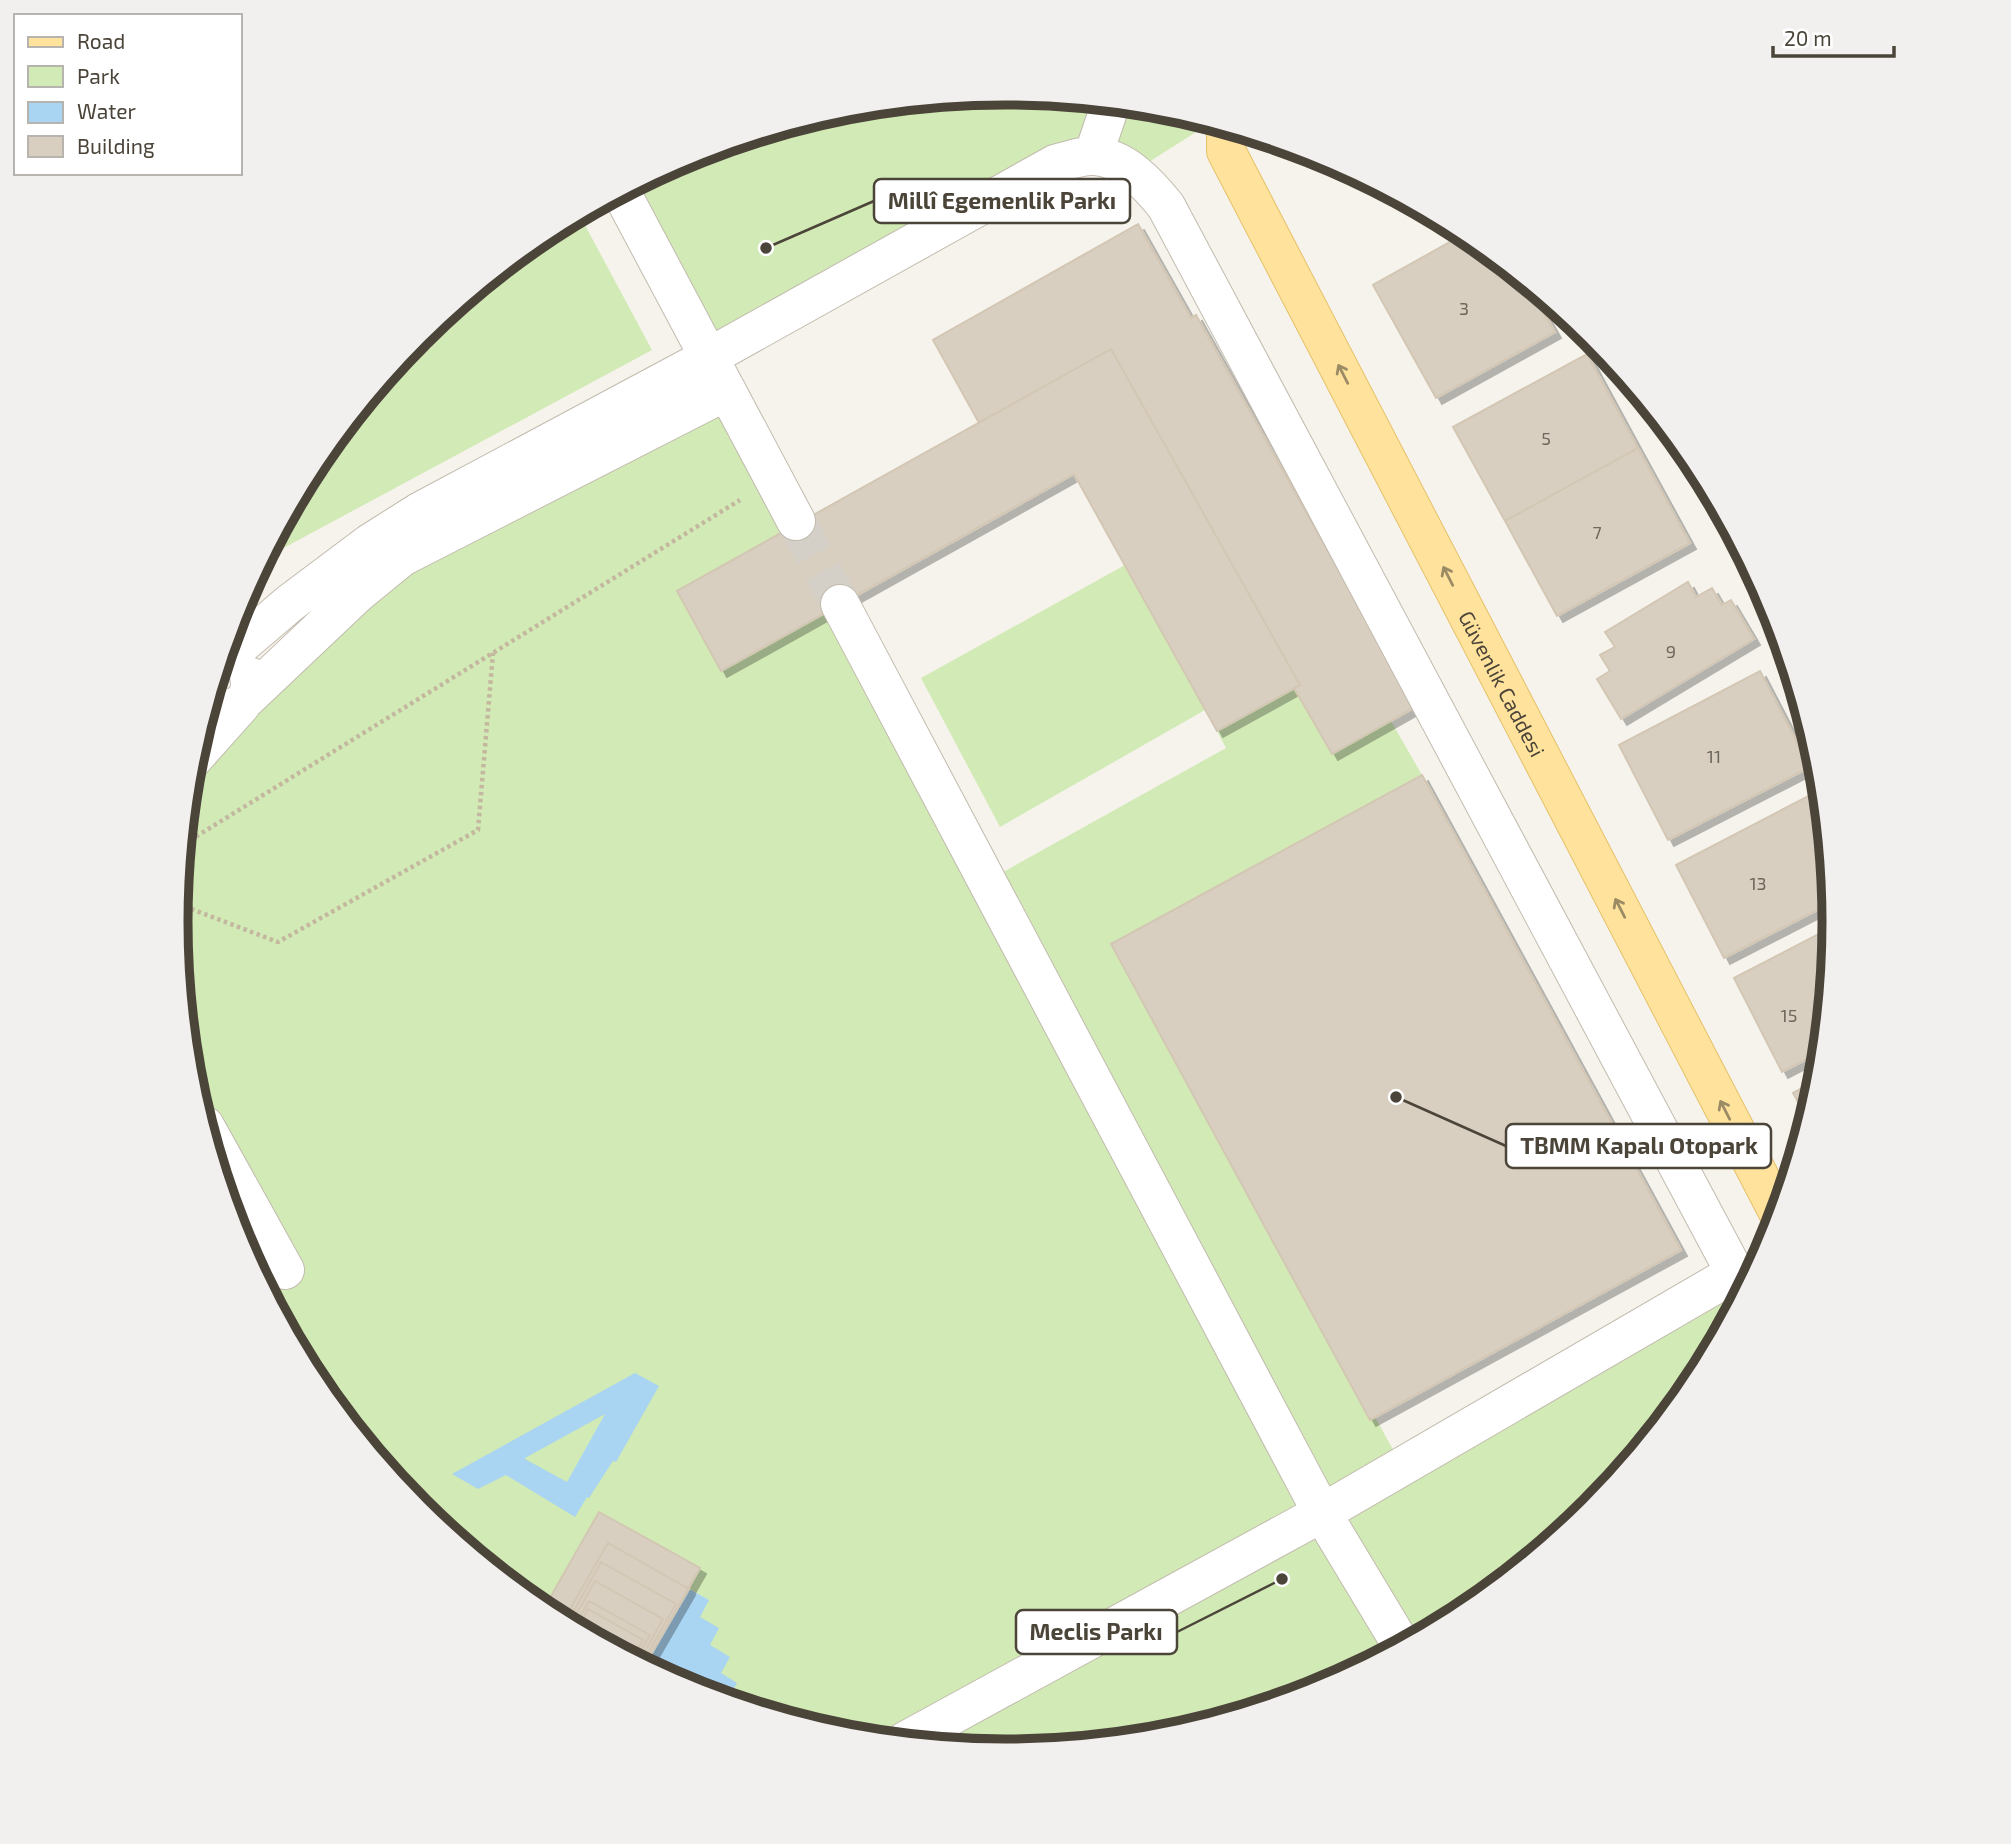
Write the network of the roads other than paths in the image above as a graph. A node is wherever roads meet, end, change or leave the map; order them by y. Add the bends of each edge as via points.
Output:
1 (1108, 112) edge
2 (1226, 139) edge
3 (1093, 156) junction
4 (625, 199) edge
5 (709, 356) junction
6 (727, 391) junction
7 (796, 521) tunnel mouth
8 (840, 604) tunnel mouth
9 (235, 651) edge
10 (231, 662) edge
11 (233, 701) edge
12 (211, 733) edge
13 (225, 1162) edge
14 (1773, 1202) edge
15 (285, 1270) dead end
16 (1322, 1513) junction
17 (1398, 1639) edge
18 (918, 1734) edge

1 - 3 lane
14 -> 2 main road, Güvenlik Caddesi
3 - 5 lane via 1055,164
3 - 16 lane via 1113,160 1133,172 1166,206 1735,1273
4 - 5 lane
5 - 6 lane
5 - 9 lane via 419,512 290,603
6 - 7 lane
6 - 11 lane via 402,557
8 - 16 lane
10 - 11 lane via 246,670 251,684
11 - 12 lane
13 - 15 lane
16 - 17 lane
16 - 18 lane

